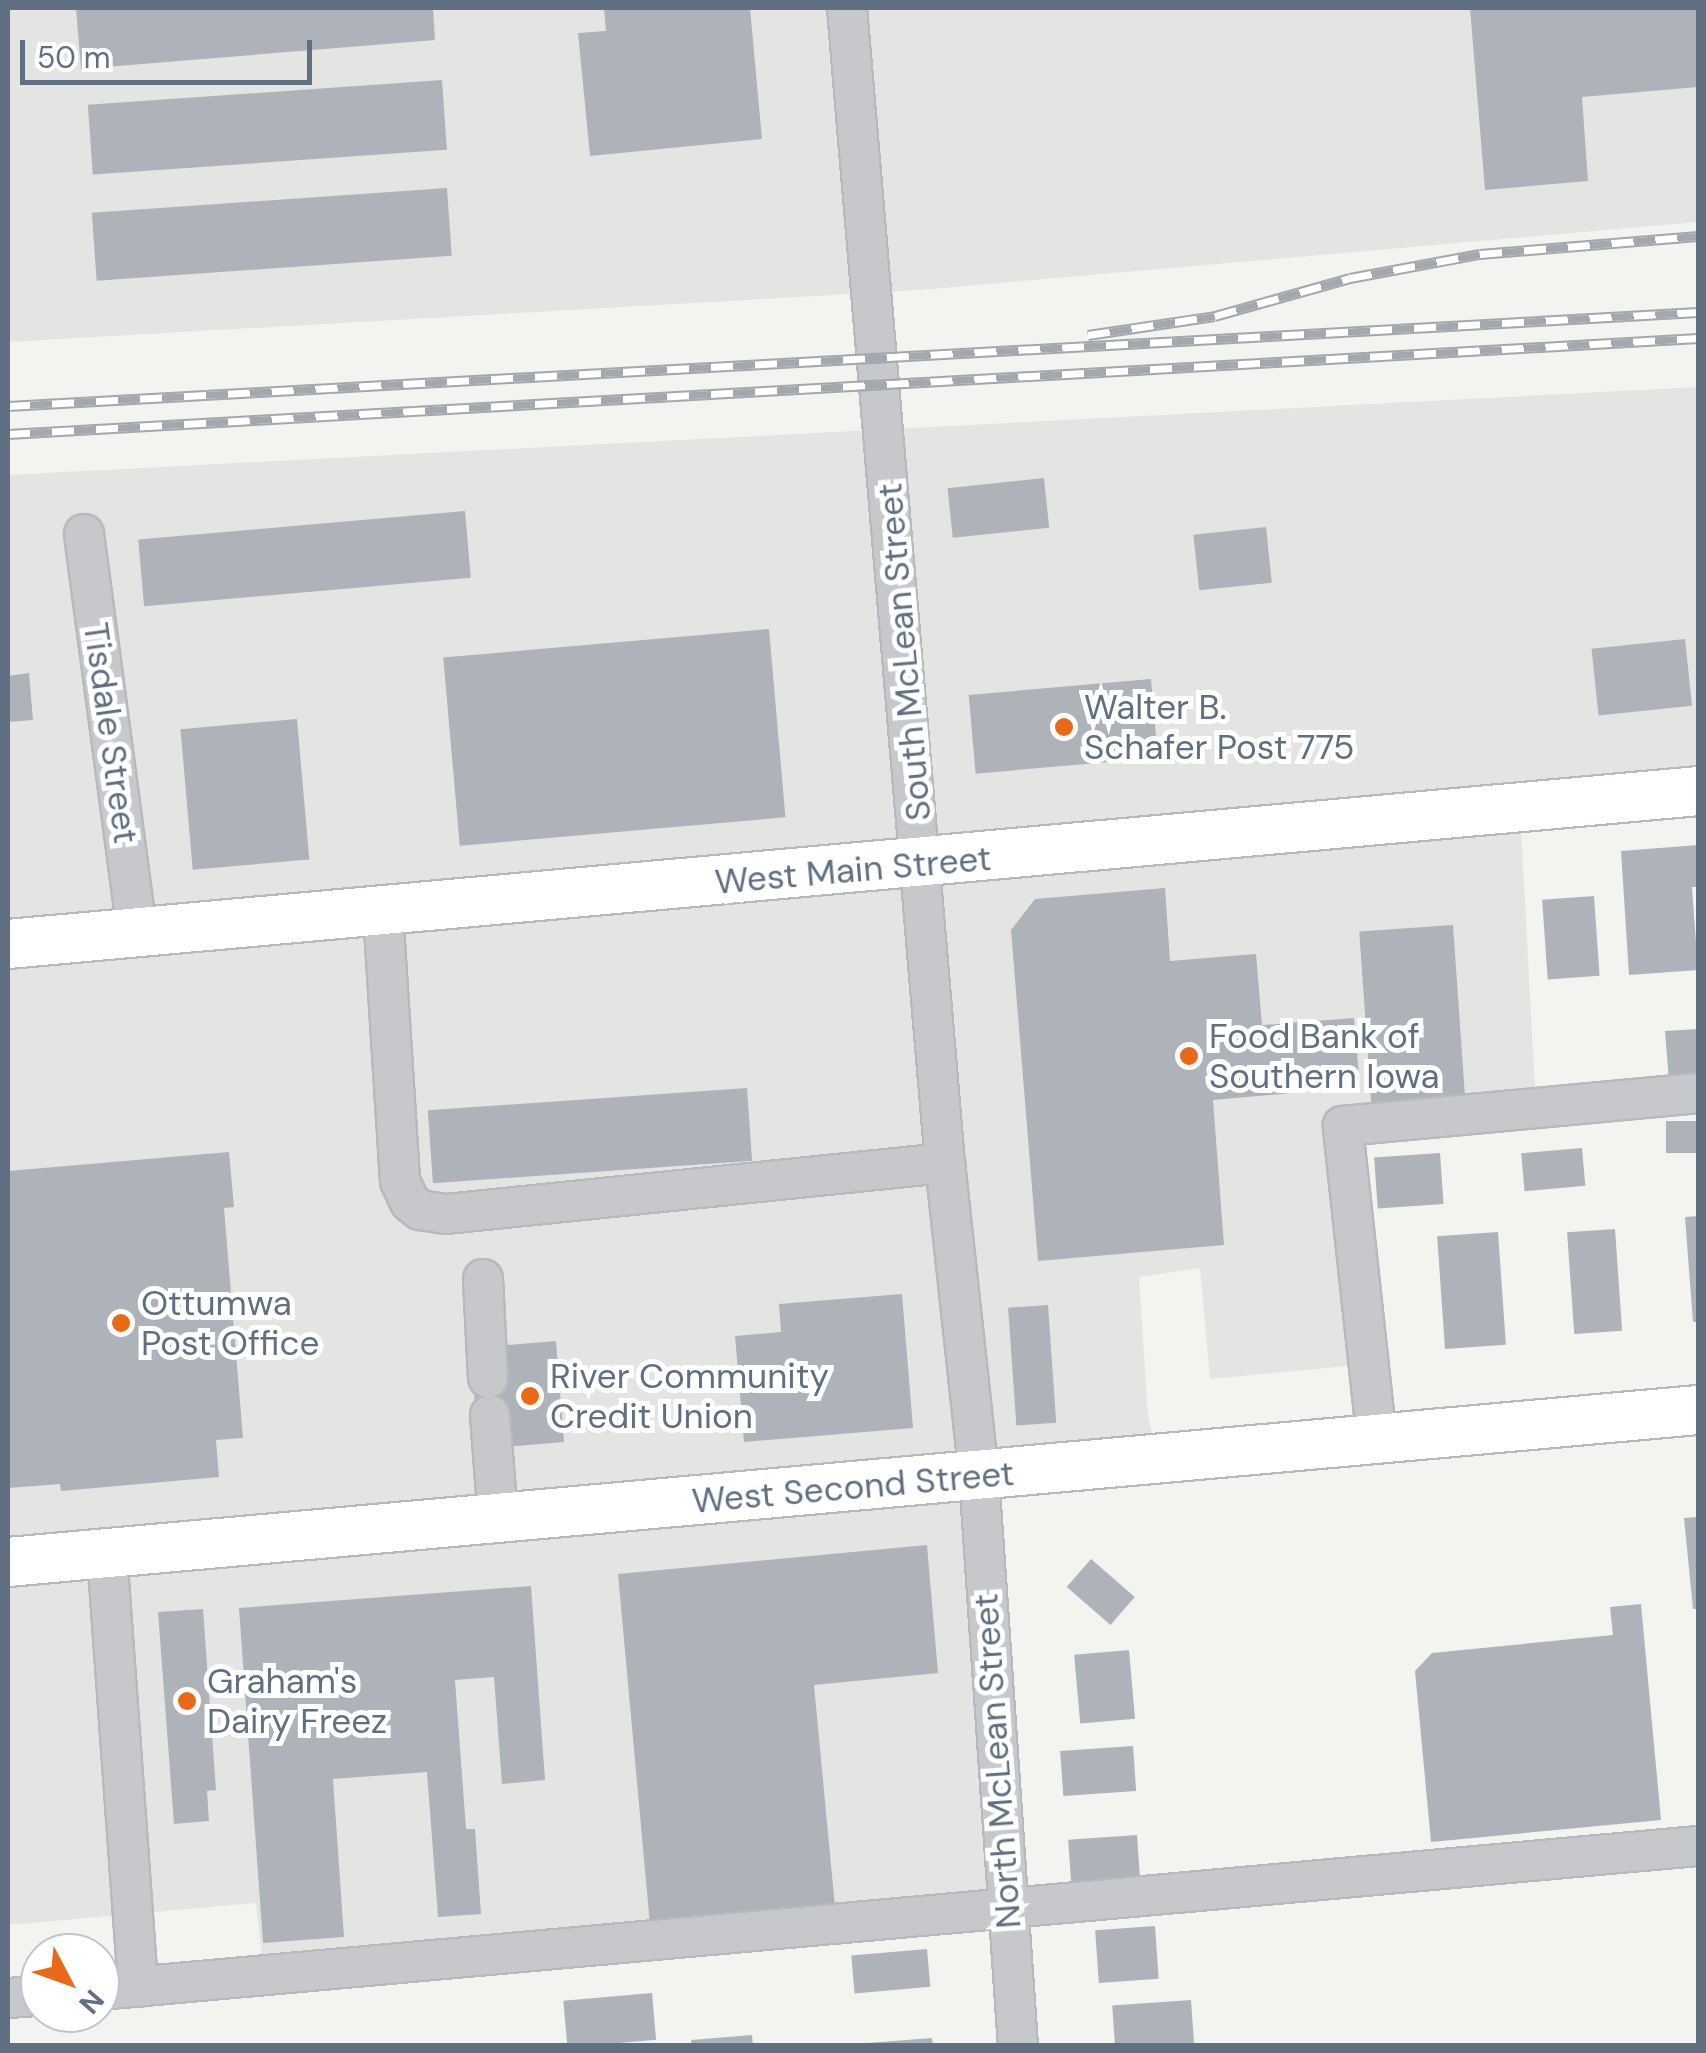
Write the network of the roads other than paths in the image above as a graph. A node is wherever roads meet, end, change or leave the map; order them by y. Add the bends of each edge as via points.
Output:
1 (848, 8) edge
2 (84, 534) dead end
3 (1698, 790) edge
4 (922, 864) junction
5 (383, 911) junction
6 (138, 933) junction
7 (8, 944) edge
8 (1698, 1093) edge
9 (945, 1163) junction
10 (482, 1279) dead end
11 (488, 1378) dead end
12 (1698, 1410) edge
13 (490, 1416) dead end
14 (1377, 1441) junction
15 (980, 1476) junction
16 (498, 1519) junction
17 (107, 1554) junction
18 (8, 1562) edge
19 (1698, 1846) edge
20 (1006, 1908) junction
21 (138, 1987) junction
22 (120, 1988) edge
23 (1018, 2046) edge

1 - 4 street, South McLean Street
2 - 6 street, Tisdale Street
3 - 4 main road, West Main Street
4 - 5 main road, West Main Street
4 - 9 street, South McLean Street
5 - 6 main road, West Main Street
5 - 9 street via 400,1181 420,1210 446,1214
6 - 7 main road, West Main Street
8 - 14 street via 1344,1126
9 - 15 street, South McLean Street
10 - 11 street
12 - 14 main road, West Second Street
13 - 16 street
14 - 15 main road, West Second Street
15 - 16 main road, West Second Street
15 - 20 street, North McLean Street
16 - 17 main road, West Second Street
17 - 18 main road, West Second Street
17 - 21 street
19 - 20 street
20 - 21 street
20 - 23 street, North McLean Street
21 - 22 street

